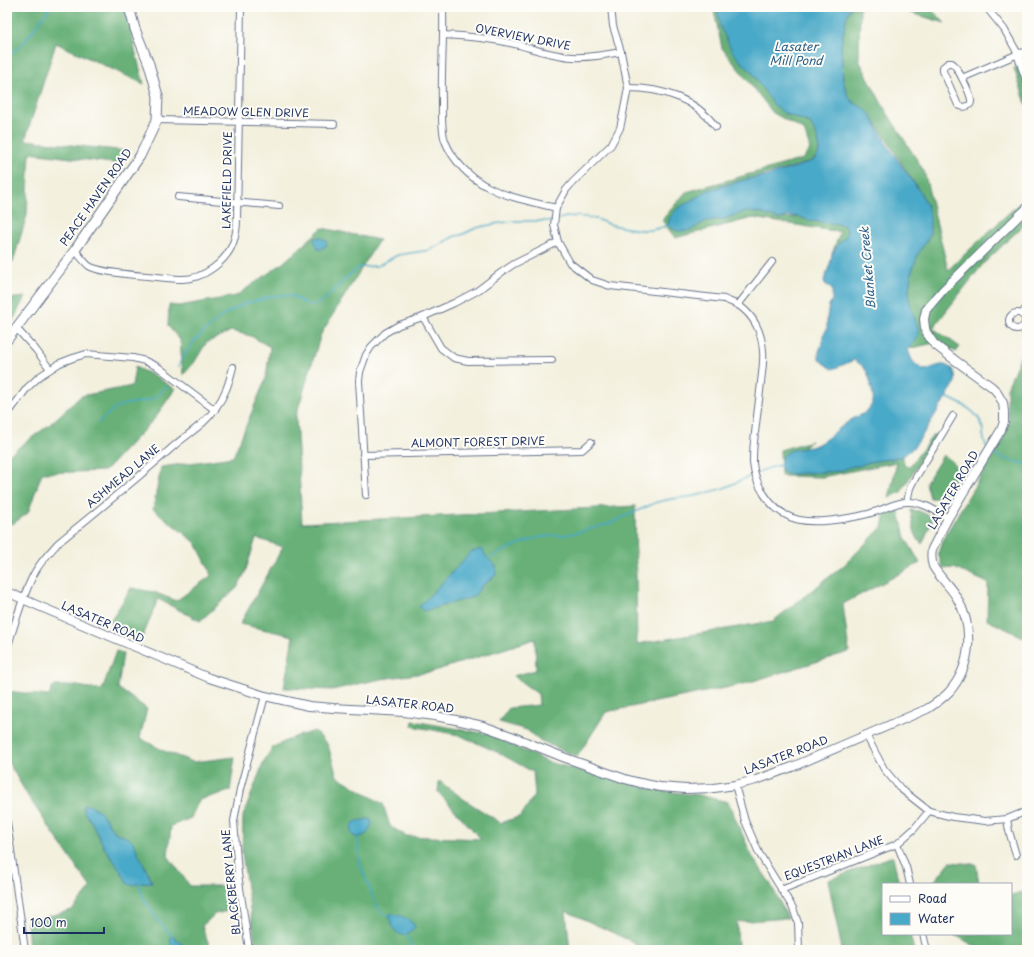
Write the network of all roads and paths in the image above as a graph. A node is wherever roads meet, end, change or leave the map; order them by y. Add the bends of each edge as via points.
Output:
1 (129, 7) edge
2 (241, 7) edge
3 (443, 7) edge
4 (611, 7) edge
5 (986, 7) edge
6 (444, 35) junction
7 (621, 52) junction
8 (1027, 53) edge
9 (1018, 54) junction
10 (962, 78) junction
11 (1027, 80) edge
12 (628, 88) junction
13 (157, 120) junction
14 (238, 122) junction
15 (334, 124) dead end
16 (716, 127) dead end
17 (178, 198) dead end
18 (237, 202) junction
19 (279, 206) dead end
20 (556, 208) junction
21 (1027, 208) edge
22 (558, 242) junction
23 (75, 250) junction
24 (772, 262) dead end
25 (738, 305) junction
26 (1027, 306) edge
27 (1022, 314) dead end
28 (423, 317) junction
29 (16, 328) junction
30 (7, 340) edge
31 (552, 360) dead end
32 (232, 367) dead end
33 (50, 369) junction
34 (215, 410) junction
35 (7, 415) edge
36 (953, 416) dead end
37 (591, 442) dead end
38 (363, 455) junction
39 (366, 495) dead end
40 (907, 502) junction
41 (948, 518) junction
42 (7, 592) edge
43 (23, 600) junction
44 (7, 649) edge
45 (265, 696) junction
46 (866, 735) junction
47 (735, 785) junction
48 (929, 811) junction
49 (1027, 811) edge
50 (1007, 819) junction
51 (7, 822) edge
52 (897, 844) junction
53 (1016, 854) dead end
54 (910, 883) edge
55 (781, 890) junction
56 (923, 935) edge
57 (25, 950) edge
58 (249, 950) edge
59 (799, 950) edge
60 (927, 950) edge

1 - 13 main road, PEACE HAVEN ROAD via 158,96
2 - 14 street, LAKEFIELD DRIVE
3 - 6 street
4 - 7 street via 613,26
5 - 9 street via 1004,29
6 - 7 street, OVERVIEW DRIVE via 484,38 561,56 591,57
6 - 20 street via 443,134 454,158 477,181 488,187 513,197
7 - 12 street
8 - 9 street
9 - 10 street
9 - 11 street
10 - 10 street via 952,63 943,67 958,105 964,107 972,101
12 - 16 street via 660,91 681,98 703,111
12 - 20 street via 620,128 611,145 572,183
13 - 14 street, MEADOW GLEN DRIVE
13 - 23 main road, PEACE HAVEN ROAD via 140,156
14 - 15 street, MEADOW GLEN DRIVE
14 - 18 street, LAKEFIELD DRIVE
17 - 18 street
18 - 19 street
18 - 23 street, LAKEFIELD DRIVE via 233,244 223,260 197,277 166,278 104,270 90,266
20 - 22 street via 554,225
21 - 41 street, LASATER ROAD via 926,310 926,332 934,344 992,387 1004,407 1003,426
22 - 25 street via 570,263 592,280 610,286 724,299
22 - 28 street via 514,264 477,292
23 - 29 main road, PEACE HAVEN ROAD
24 - 25 street
25 - 40 street via 752,319 760,334 764,353 753,463 759,487 772,506 792,518 820,522 866,515 894,504
26 - 27 street
28 - 31 street via 441,348 454,358 468,361
28 - 38 street via 385,333 366,356 359,382
29 - 30 main road, PEACE HAVEN ROAD
29 - 33 street
32 - 34 street, ASHMEAD LANE via 229,383
33 - 34 street via 86,354 133,358 158,367
33 - 35 street via 27,388
34 - 43 street, ASHMEAD LANE via 156,463 58,543 35,572
36 - 40 street via 913,482
37 - 38 street, ALMONT FOREST DRIVE via 582,450
38 - 39 street
40 - 41 street via 921,504
41 - 46 street, LASATER ROAD via 932,549 931,558 935,569 957,598 967,624 967,656 961,674 950,691 935,704
42 - 43 street, LASATER ROAD
43 - 44 street, ASHMEAD LANE
43 - 45 street, LASATER ROAD via 209,678
45 - 47 street, LASATER ROAD via 310,706 410,713 461,721 496,731 625,779 660,787 686,789
45 - 58 street, BLACKBERRY LANE via 234,821 238,874
46 - 47 street, LASATER ROAD via 776,773
46 - 48 street via 884,768 901,789
47 - 55 street via 745,821 759,853
48 - 50 street via 985,821
48 - 52 street, EQUESTRIAN LANE
49 - 50 street
50 - 53 street
51 - 57 street
52 - 54 street
52 - 55 street, EQUESTRIAN LANE
55 - 59 street via 793,908 798,923
56 - 60 street

